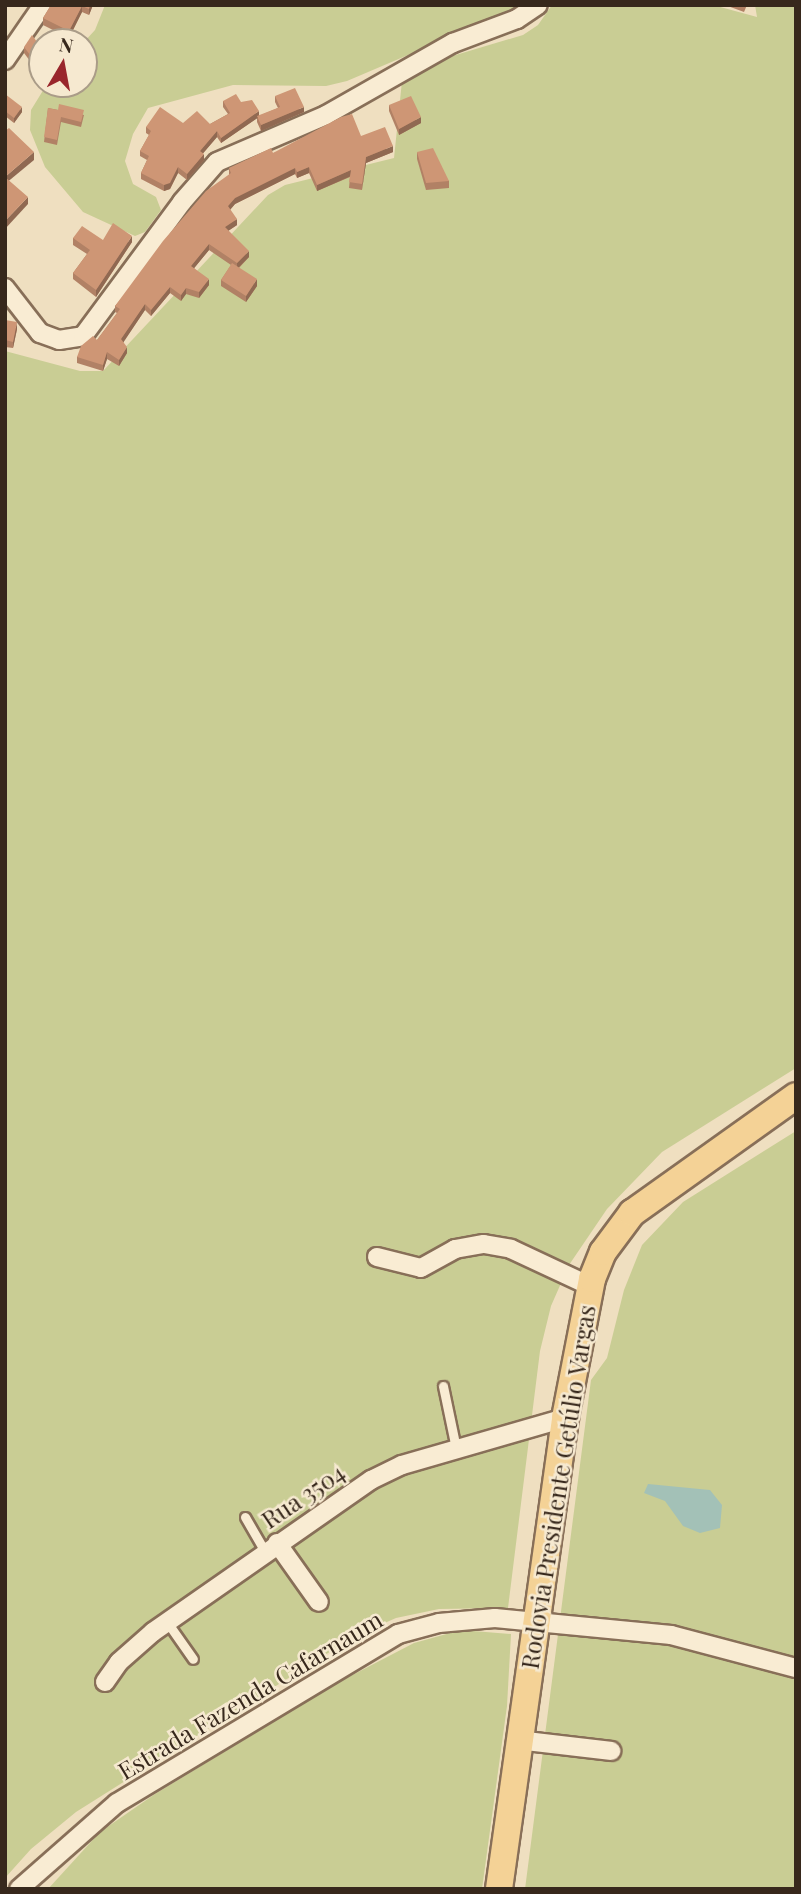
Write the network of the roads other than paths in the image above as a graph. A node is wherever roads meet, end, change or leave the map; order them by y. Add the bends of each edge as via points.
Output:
1 (43, 5) edge
2 (538, 5) edge
3 (5, 60) edge
4 (5, 288) edge
5 (796, 1096) edge
6 (377, 1257) dead end
7 (590, 1286) junction
8 (443, 1386) dead end
9 (565, 1418) junction
10 (456, 1448) junction
11 (245, 1517) dead end
12 (271, 1547) junction
13 (319, 1602) dead end
14 (167, 1622) junction
15 (537, 1623) junction
16 (193, 1659) dead end
17 (796, 1668) edge
18 (105, 1682) dead end
19 (518, 1740) junction
20 (611, 1751) dead end
21 (19, 1889) edge
22 (499, 1889) edge

1 - 3 street
2 - 4 street via 517,19 436,51 326,115 217,162 83,336 59,340 40,333
5 - 7 main road, Rodovia Presidente Getúlio Vargas via 632,1213 603,1252
6 - 7 street via 421,1268 456,1249 491,1244
7 - 9 main road, Rodovia Presidente Getúlio Vargas
8 - 10 lane
9 - 10 street, Rua 3504
9 - 15 main road, Rodovia Presidente Getúlio Vargas
10 - 12 street, Rua 3504 via 370,1480
11 - 12 lane
12 - 13 street
12 - 14 street, Rua 3504
14 - 16 lane
14 - 18 street, Rua 3504 via 134,1647
15 - 17 street, Estrada Fazenda Cafarnaum via 671,1635
15 - 19 main road, Rodovia Presidente Getúlio Vargas
15 - 21 street, Estrada Fazenda Cafarnaum via 495,1618 439,1623 374,1644 117,1803
19 - 20 street
19 - 22 main road, Rodovia Presidente Getúlio Vargas

